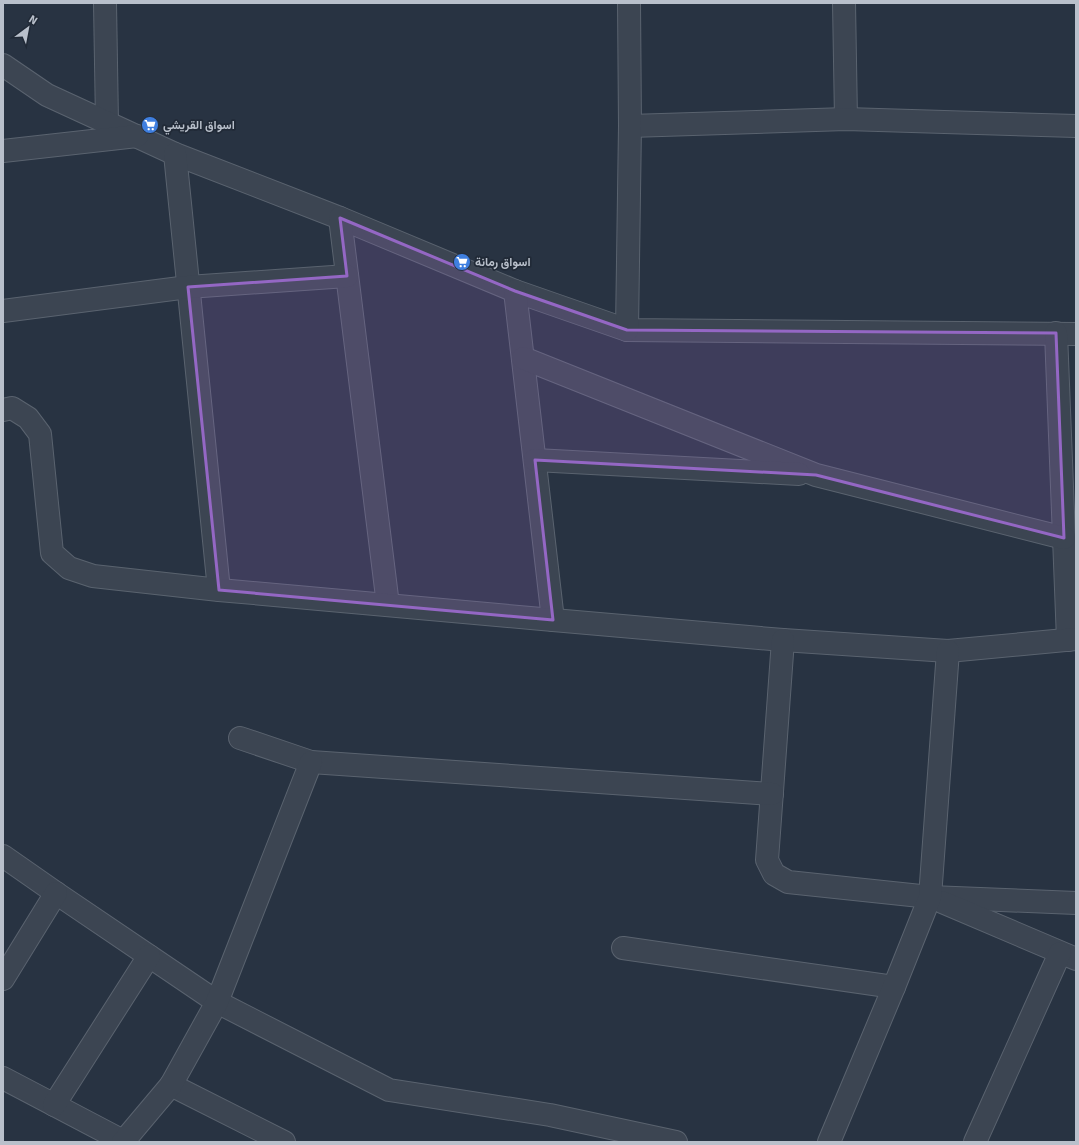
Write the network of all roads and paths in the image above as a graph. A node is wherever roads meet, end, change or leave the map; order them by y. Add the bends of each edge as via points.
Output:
1 (105, 3) edge
2 (629, 3) edge
3 (844, 3) edge
4 (3, 65) edge
5 (846, 119) junction
6 (107, 123) junction
7 (630, 126) junction
8 (1076, 126) edge
9 (137, 136) junction
10 (3, 151) edge
11 (174, 154) junction
12 (340, 218) junction
13 (347, 276) junction
14 (188, 287) junction
15 (515, 291) junction
16 (3, 311) edge
17 (627, 330) junction
18 (1066, 333) edge
19 (523, 358) junction
20 (3, 410) edge
21 (535, 460) junction
22 (816, 475) junction
23 (1064, 538) junction
24 (219, 590) junction
25 (388, 605) junction
26 (553, 620) junction
27 (784, 640) junction
28 (1072, 640) edge
29 (948, 651) junction
30 (240, 738) dead end
31 (311, 762) junction
32 (772, 794) junction
33 (3, 856) edge
34 (56, 893) junction
35 (930, 897) junction
36 (1076, 902) edge
37 (624, 948) dead end
38 (149, 956) junction
39 (1068, 956) edge
40 (3, 979) edge
41 (894, 987) junction
42 (217, 1002) junction
43 (3, 1078) edge
44 (171, 1085) junction
45 (54, 1105) junction
46 (666, 1141) edge
47 (123, 1142) edge
48 (284, 1142) edge
49 (829, 1142) edge
50 (975, 1142) edge

1 - 6 street
2 - 7 street
3 - 5 street
4 - 6 street via 47,95
5 - 7 street
5 - 8 street
6 - 9 street
7 - 17 street
9 - 10 street
9 - 11 street
11 - 12 street
11 - 14 street
12 - 13 street
12 - 15 street
13 - 14 street
13 - 25 street
14 - 16 street
14 - 24 street
15 - 17 street
15 - 19 street
17 - 18 street
18 - 23 street
19 - 21 street
19 - 22 street
20 - 24 street via 12,408 28,418 40,434 52,553 69,568 93,576
21 - 22 street
21 - 26 street
22 - 23 street
23 - 28 street
24 - 25 street
25 - 26 street
26 - 27 street
27 - 29 street
27 - 32 street
28 - 29 street
29 - 35 street
30 - 31 street
31 - 32 street
31 - 42 street
32 - 35 street via 767,860 774,874 788,882
33 - 34 street
34 - 38 street
34 - 40 street
35 - 36 street
35 - 39 street
35 - 41 street
37 - 41 street
38 - 42 street
38 - 45 street
39 - 50 street
41 - 49 street
42 - 44 street
42 - 46 street via 389,1090 550,1115
43 - 45 street
44 - 47 street
44 - 48 street
45 - 47 street

